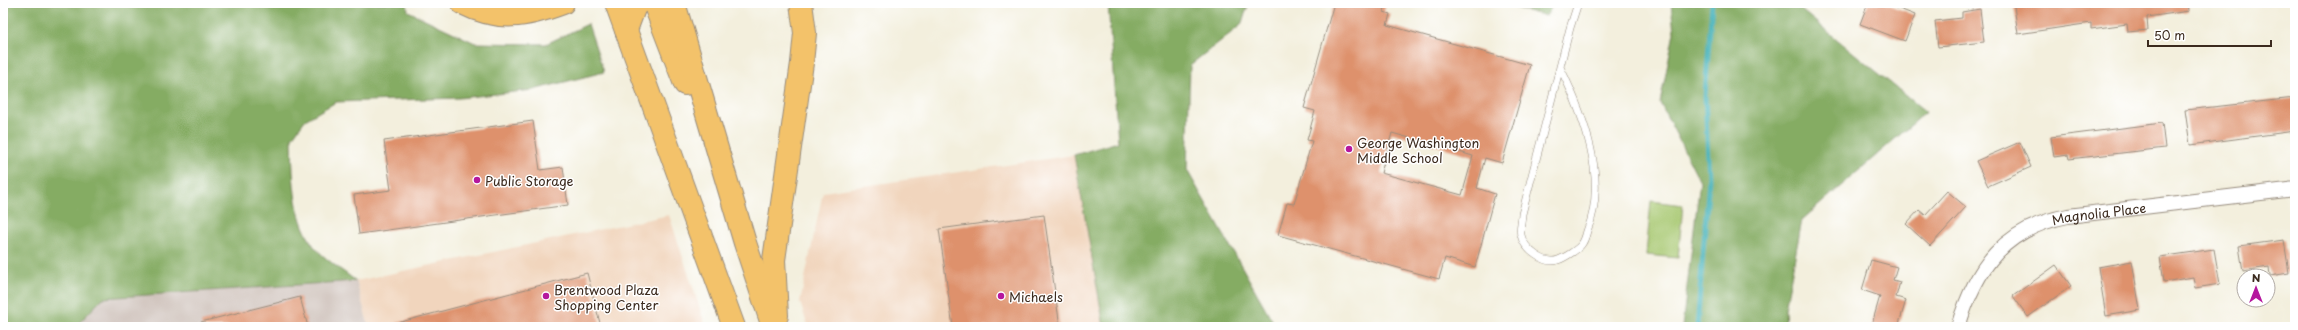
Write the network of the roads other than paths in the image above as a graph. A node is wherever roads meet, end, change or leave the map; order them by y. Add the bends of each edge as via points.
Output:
1 (462, 3) edge
2 (563, 3) edge
3 (616, 3) edge
4 (639, 3) edge
5 (654, 3) edge
6 (674, 3) edge
7 (802, 3) edge
8 (1578, 3) edge
9 (626, 30) junction
10 (1560, 67) junction
11 (2295, 189) edge
12 (745, 243) junction
13 (734, 327) edge
14 (773, 327) edge
15 (777, 327) edge
16 (1958, 327) edge

1 - 2 highway via 479,12 509,16 527,15
3 - 9 highway
4 - 9 highway via 635,6
5 - 12 highway
6 - 12 highway
7 - 15 highway via 805,33 802,64 774,260
8 - 10 lane
9 - 13 highway
10 - 10 lane via 1522,214 1521,235 1530,250 1543,259 1558,260 1582,245 1592,221 1596,191 1591,153 1576,100
11 - 16 street, Magnolia Place via 2068,216 2041,222 2009,241 1992,258 1966,301
12 - 14 highway

